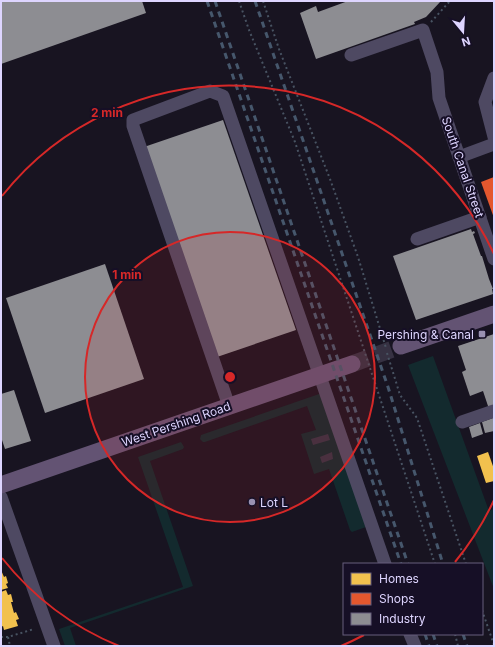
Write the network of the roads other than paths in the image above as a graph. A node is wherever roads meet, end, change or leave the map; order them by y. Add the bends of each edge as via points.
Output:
1 (351, 55) dead end
2 (494, 78) edge
3 (494, 137) edge
4 (494, 144) edge
5 (459, 157) junction
6 (480, 217) junction
7 (416, 239) dead end
8 (494, 259) edge
9 (494, 314) edge
10 (401, 346) tunnel mouth
11 (352, 364) tunnel mouth
12 (320, 374) junction
13 (229, 406) junction
14 (494, 412) edge
15 (462, 422) dead end
16 (1, 485) edge
17 (1, 497) edge
18 (385, 563) edge
19 (410, 635) edge
20 (54, 646) edge
21 (414, 646) edge

1 - 5 street, South Canal Street via 423,30 437,72 439,98
2 - 3 street via 485,102
4 - 5 street
5 - 6 street, South Canal Street
6 - 7 street
6 - 8 street, South Canal Street
9 - 10 main road
11 - 12 main road, West Pershing Road
12 - 13 main road, West Pershing Road
12 - 13 street via 223,96 210,91 133,120 133,126
12 - 18 street
13 - 16 main road, West Pershing Road
14 - 15 street
17 - 20 street
19 - 21 street

